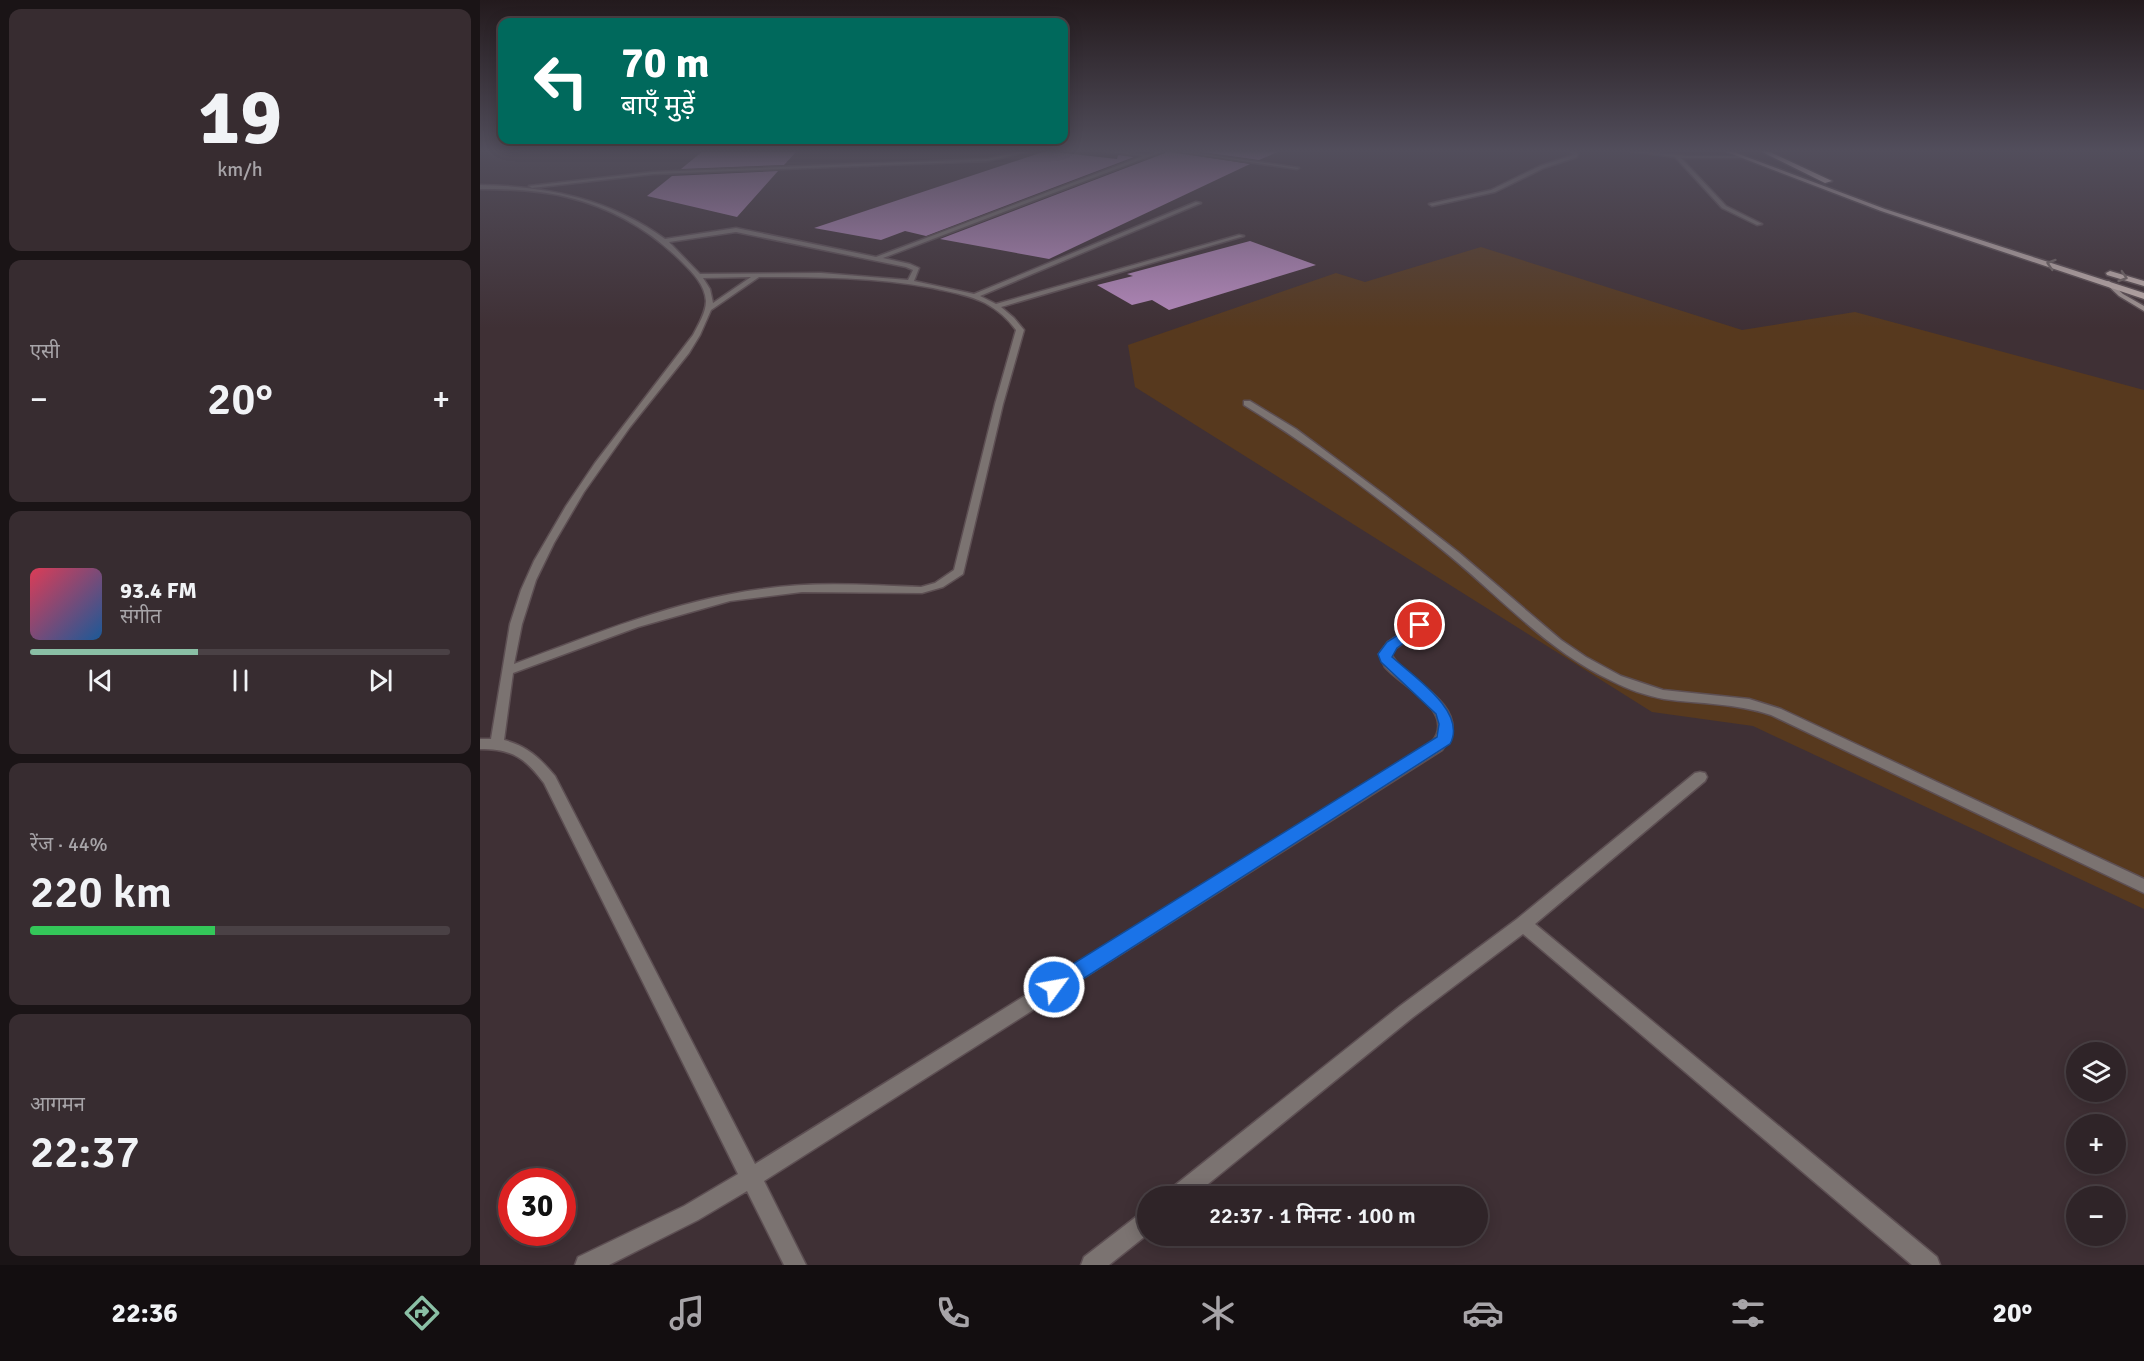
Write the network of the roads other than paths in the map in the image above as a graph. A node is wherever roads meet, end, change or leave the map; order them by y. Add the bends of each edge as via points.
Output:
1 (611, 210) edge
2 (1005, 210) edge
3 (1181, 210) edge
4 (1730, 210) edge
5 (1883, 210) edge
6 (1914, 210) edge
7 (1759, 224) dead end
8 (1974, 230) dead end
9 (1241, 236) dead end
10 (666, 241) junction
11 (878, 258) junction
12 (2097, 269) dead end
13 (699, 276) junction
14 (757, 276) junction
15 (911, 281) junction
16 (2107, 282) junction
17 (2144, 284) edge
18 (975, 296) junction
19 (2144, 296) edge
20 (994, 306) junction
21 (708, 309) junction
22 (2144, 309) edge
23 (1247, 403) dead end
24 (1434, 616) dead end
25 (509, 670) junction
26 (488, 743) edge
27 (1700, 777) dead end
28 (2144, 886) edge
29 (1523, 924) junction
30 (752, 1177) junction
31 (1190, 1186) edge
32 (1137, 1229) edge
33 (586, 1265) edge
34 (795, 1265) edge
35 (1092, 1265) edge
36 (1929, 1265) edge

1 - 10 street
2 - 11 street
3 - 18 street
4 - 7 street
16 -> 5 main road
6 - 8 main road
9 - 20 street
10 - 11 street via 733,230
10 - 13 street
11 - 15 street via 915,267 917,272
12 -> 17 main road
13 - 14 street
13 - 21 street via 707,290
14 - 15 street via 832,275
14 - 21 street
15 - 18 street
16 - 19 main road
16 - 22 street
18 - 20 street
20 - 25 street via 1020,330 964,561 951,579 922,590 794,589 729,598 623,628
21 - 25 street via 685,352 626,426 553,535 520,610
23 - 28 street via 1293,431 1382,498 1557,643 1617,679 1662,694 1770,709
24 - 30 street via 1385,654 1390,664 1442,712 1447,733 1437,746
25 - 26 street
26 - 30 street via 519,749 536,761 550,780
27 - 29 street
29 - 31 street via 1406,1012
29 - 36 street
30 - 33 street via 692,1213
30 - 34 street
32 - 35 street

